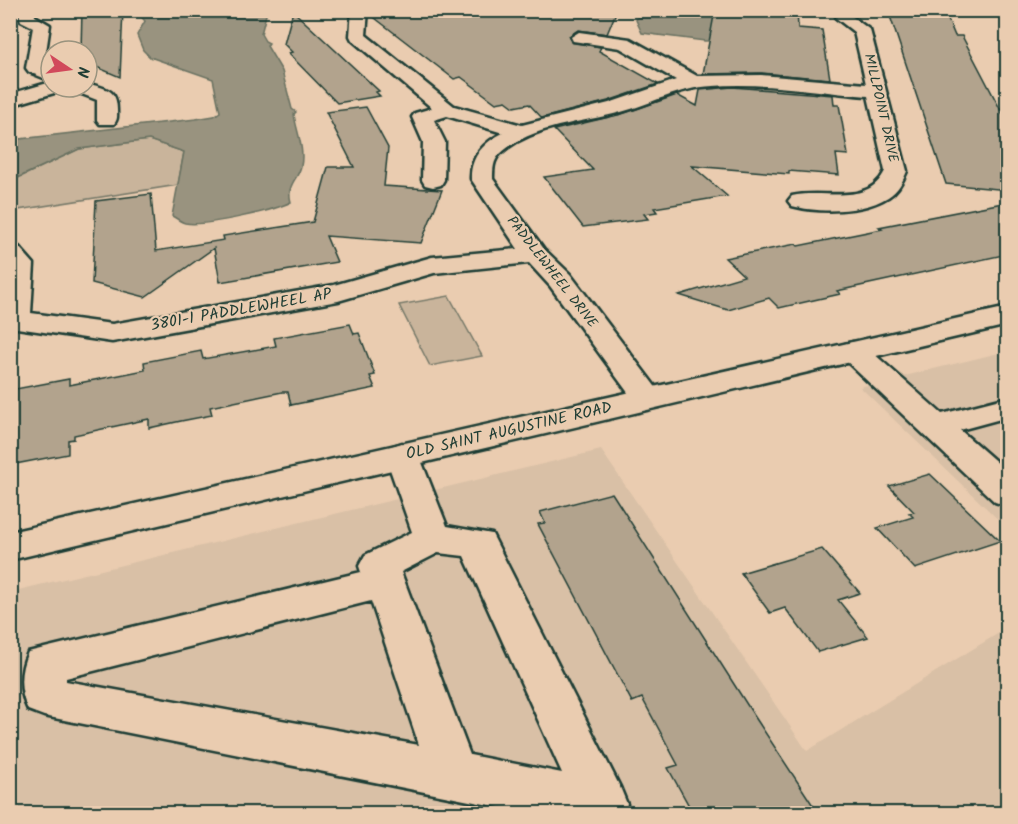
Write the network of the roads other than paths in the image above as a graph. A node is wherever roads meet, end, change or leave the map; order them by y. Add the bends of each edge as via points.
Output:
1 (26, 10) edge
2 (360, 10) edge
3 (844, 18) dead end
4 (579, 37) dead end
5 (40, 39) edge
6 (39, 43) edge
7 (39, 70) edge
8 (694, 82) junction
9 (39, 91) edge
10 (876, 91) junction
11 (99, 94) edge
12 (10, 100) edge
13 (447, 110) junction
14 (107, 120) dead end
15 (520, 131) junction
16 (433, 180) dead end
17 (800, 201) dead end
18 (10, 253) edge
19 (535, 255) junction
20 (1008, 316) edge
21 (13, 322) edge
22 (854, 351) junction
23 (648, 398) junction
24 (1008, 407) edge
25 (935, 426) junction
26 (402, 456) junction
27 (1008, 493) edge
28 (433, 538) junction
29 (10, 546) edge
30 (384, 582) junction
31 (453, 774) junction
32 (604, 809) edge

1 - 5 street via 27,18 42,25
2 - 13 street via 358,36
3 - 10 street, MILLPOINT DRIVE via 862,30
4 - 8 street via 624,43
6 - 7 street via 35,68
8 - 10 street, PADDLEWHEEL DRIVE via 756,82
8 - 15 street, PADDLEWHEEL DRIVE via 658,89 628,104
9 - 12 street
10 - 17 street, MILLPOINT DRIVE via 896,171 893,182 877,194 849,202
11 - 14 street via 107,97
13 - 15 street
13 - 16 street via 422,117 434,142
15 - 19 street, PADDLEWHEEL DRIVE via 488,154 482,164 482,179
18 - 21 street, 3801-1 PADDLEWHEEL AP via 21,264
19 - 21 street, 3801-1 PADDLEWHEEL AP via 432,265 338,293 112,333
19 - 23 street, PADDLEWHEEL DRIVE via 560,280
20 - 22 street, OLD SAINT AUGUSTINE ROAD
22 - 23 street, OLD SAINT AUGUSTINE ROAD
22 - 25 street
23 - 26 street, OLD SAINT AUGUSTINE ROAD
24 - 25 street
25 - 27 street
26 - 28 street
26 - 29 street, OLD SAINT AUGUSTINE ROAD
28 - 30 street via 379,566
28 - 32 street via 478,544
30 - 31 street
30 - 31 street via 44,665 44,696
31 - 32 street

